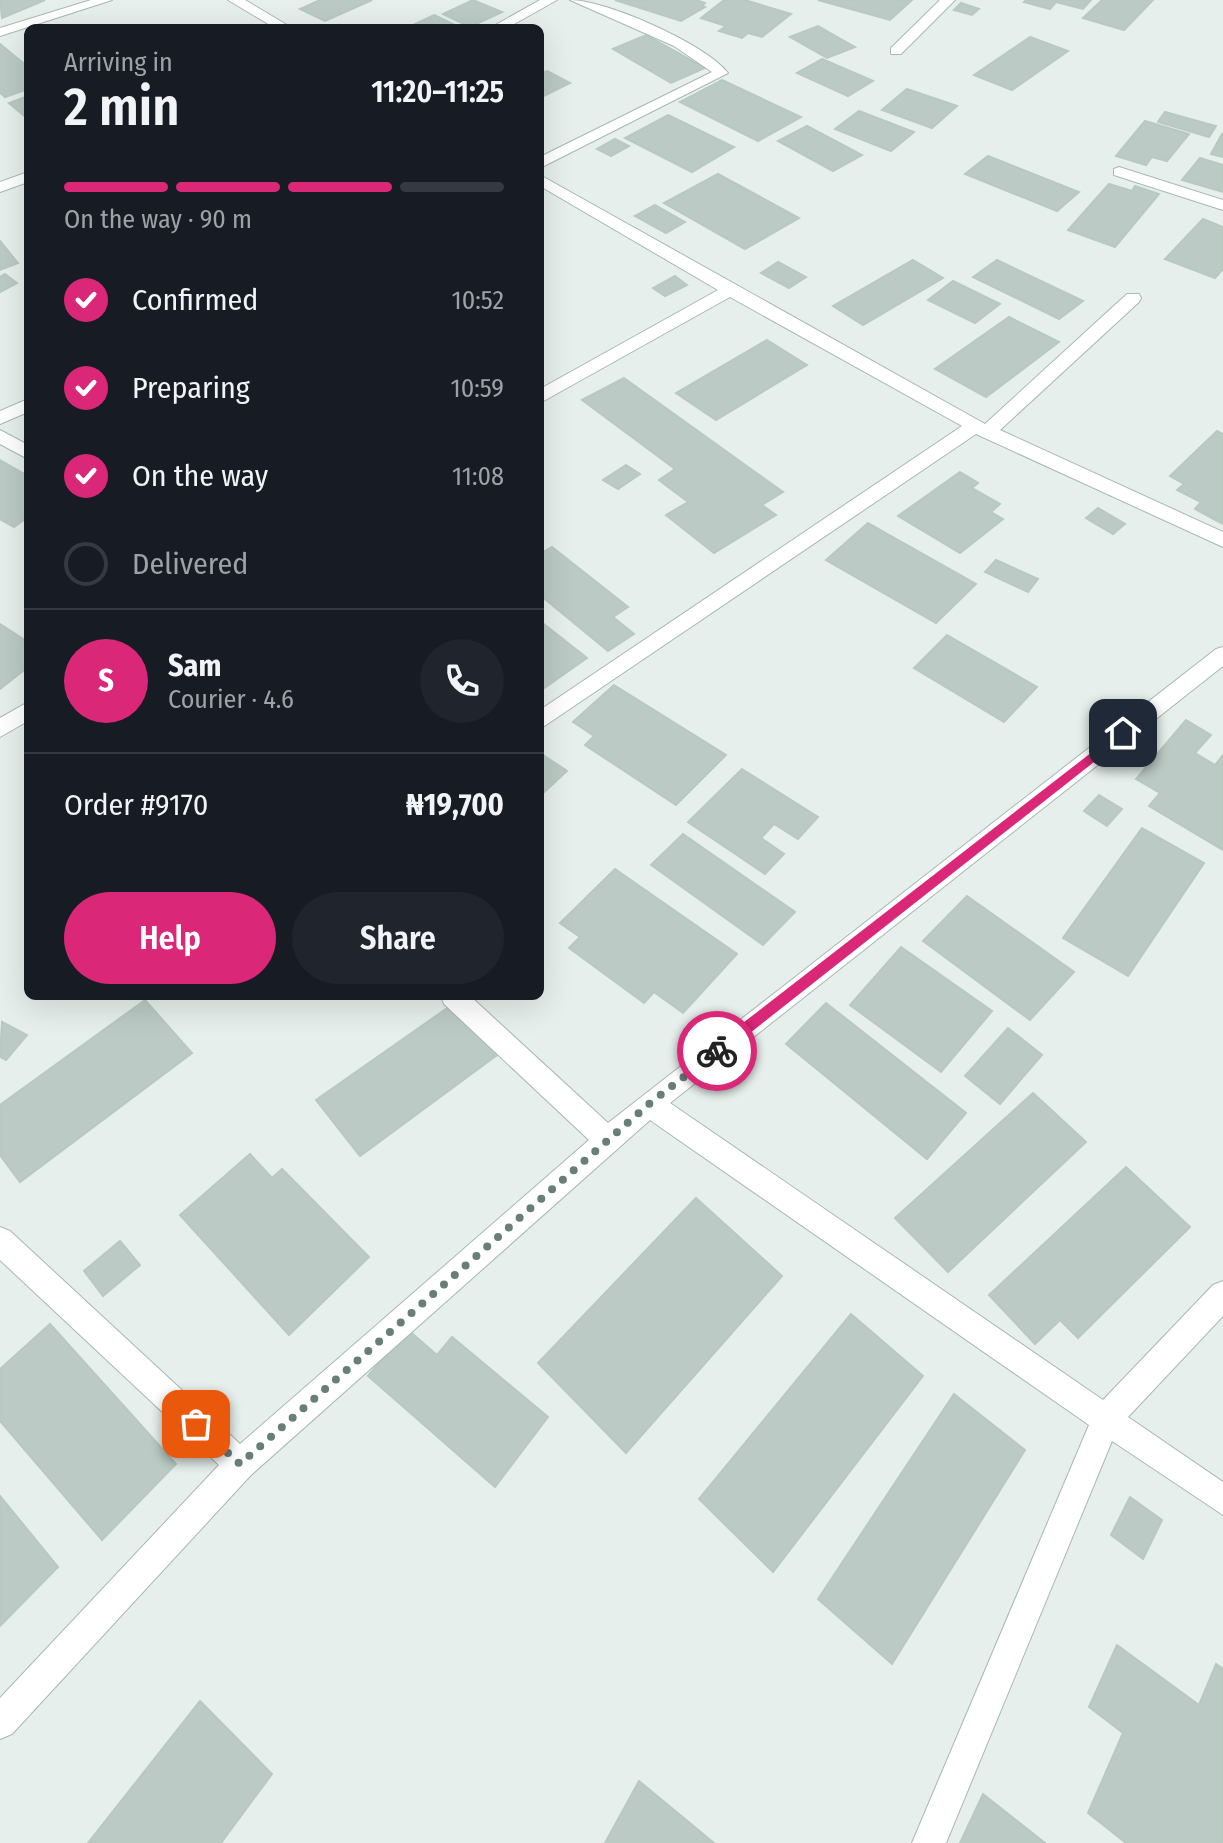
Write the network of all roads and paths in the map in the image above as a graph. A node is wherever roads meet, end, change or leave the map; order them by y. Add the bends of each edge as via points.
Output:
1 (105, 0) edge
2 (235, 0) edge
3 (550, 0) edge
4 (577, 0) edge
5 (948, 0) edge
6 (26, 24) edge
7 (278, 24) edge
8 (505, 24) edge
9 (24, 25) edge
10 (0, 32) edge
11 (896, 51) dead end
12 (544, 161) edge
13 (1119, 172) dead end
14 (24, 178) edge
15 (544, 182) edge
16 (0, 187) edge
17 (1223, 205) edge
18 (730, 290) junction
19 (1133, 298) dead end
20 (544, 395) edge
21 (24, 407) edge
22 (0, 418) edge
23 (981, 429) junction
24 (0, 436) edge
25 (24, 451) edge
26 (1223, 540) edge
27 (1223, 655) edge
28 (24, 713) edge
29 (544, 718) edge
30 (0, 729) edge
31 (457, 1000) edge
32 (649, 1104) junction
33 (608, 1140) junction
34 (0, 1241) edge
35 (1223, 1295) edge
36 (1107, 1417) junction
37 (240, 1464) junction
38 (1223, 1500) edge
39 (0, 1722) edge
40 (929, 1843) edge

1 - 6 street
2 - 7 street
3 - 8 street
4 - 12 street via 662,36 713,63 721,73
5 - 11 street
9 - 10 street
13 - 17 street
14 - 16 street
15 - 18 street
18 - 20 street
18 - 23 street
19 - 23 street
21 - 22 street
23 - 26 street
23 - 29 street
24 - 25 street
27 - 32 street
28 - 30 street
31 - 33 street
32 - 33 street
32 - 36 street
33 - 37 street
34 - 37 street
35 - 36 street
36 - 38 street
36 - 40 street
37 - 39 street

